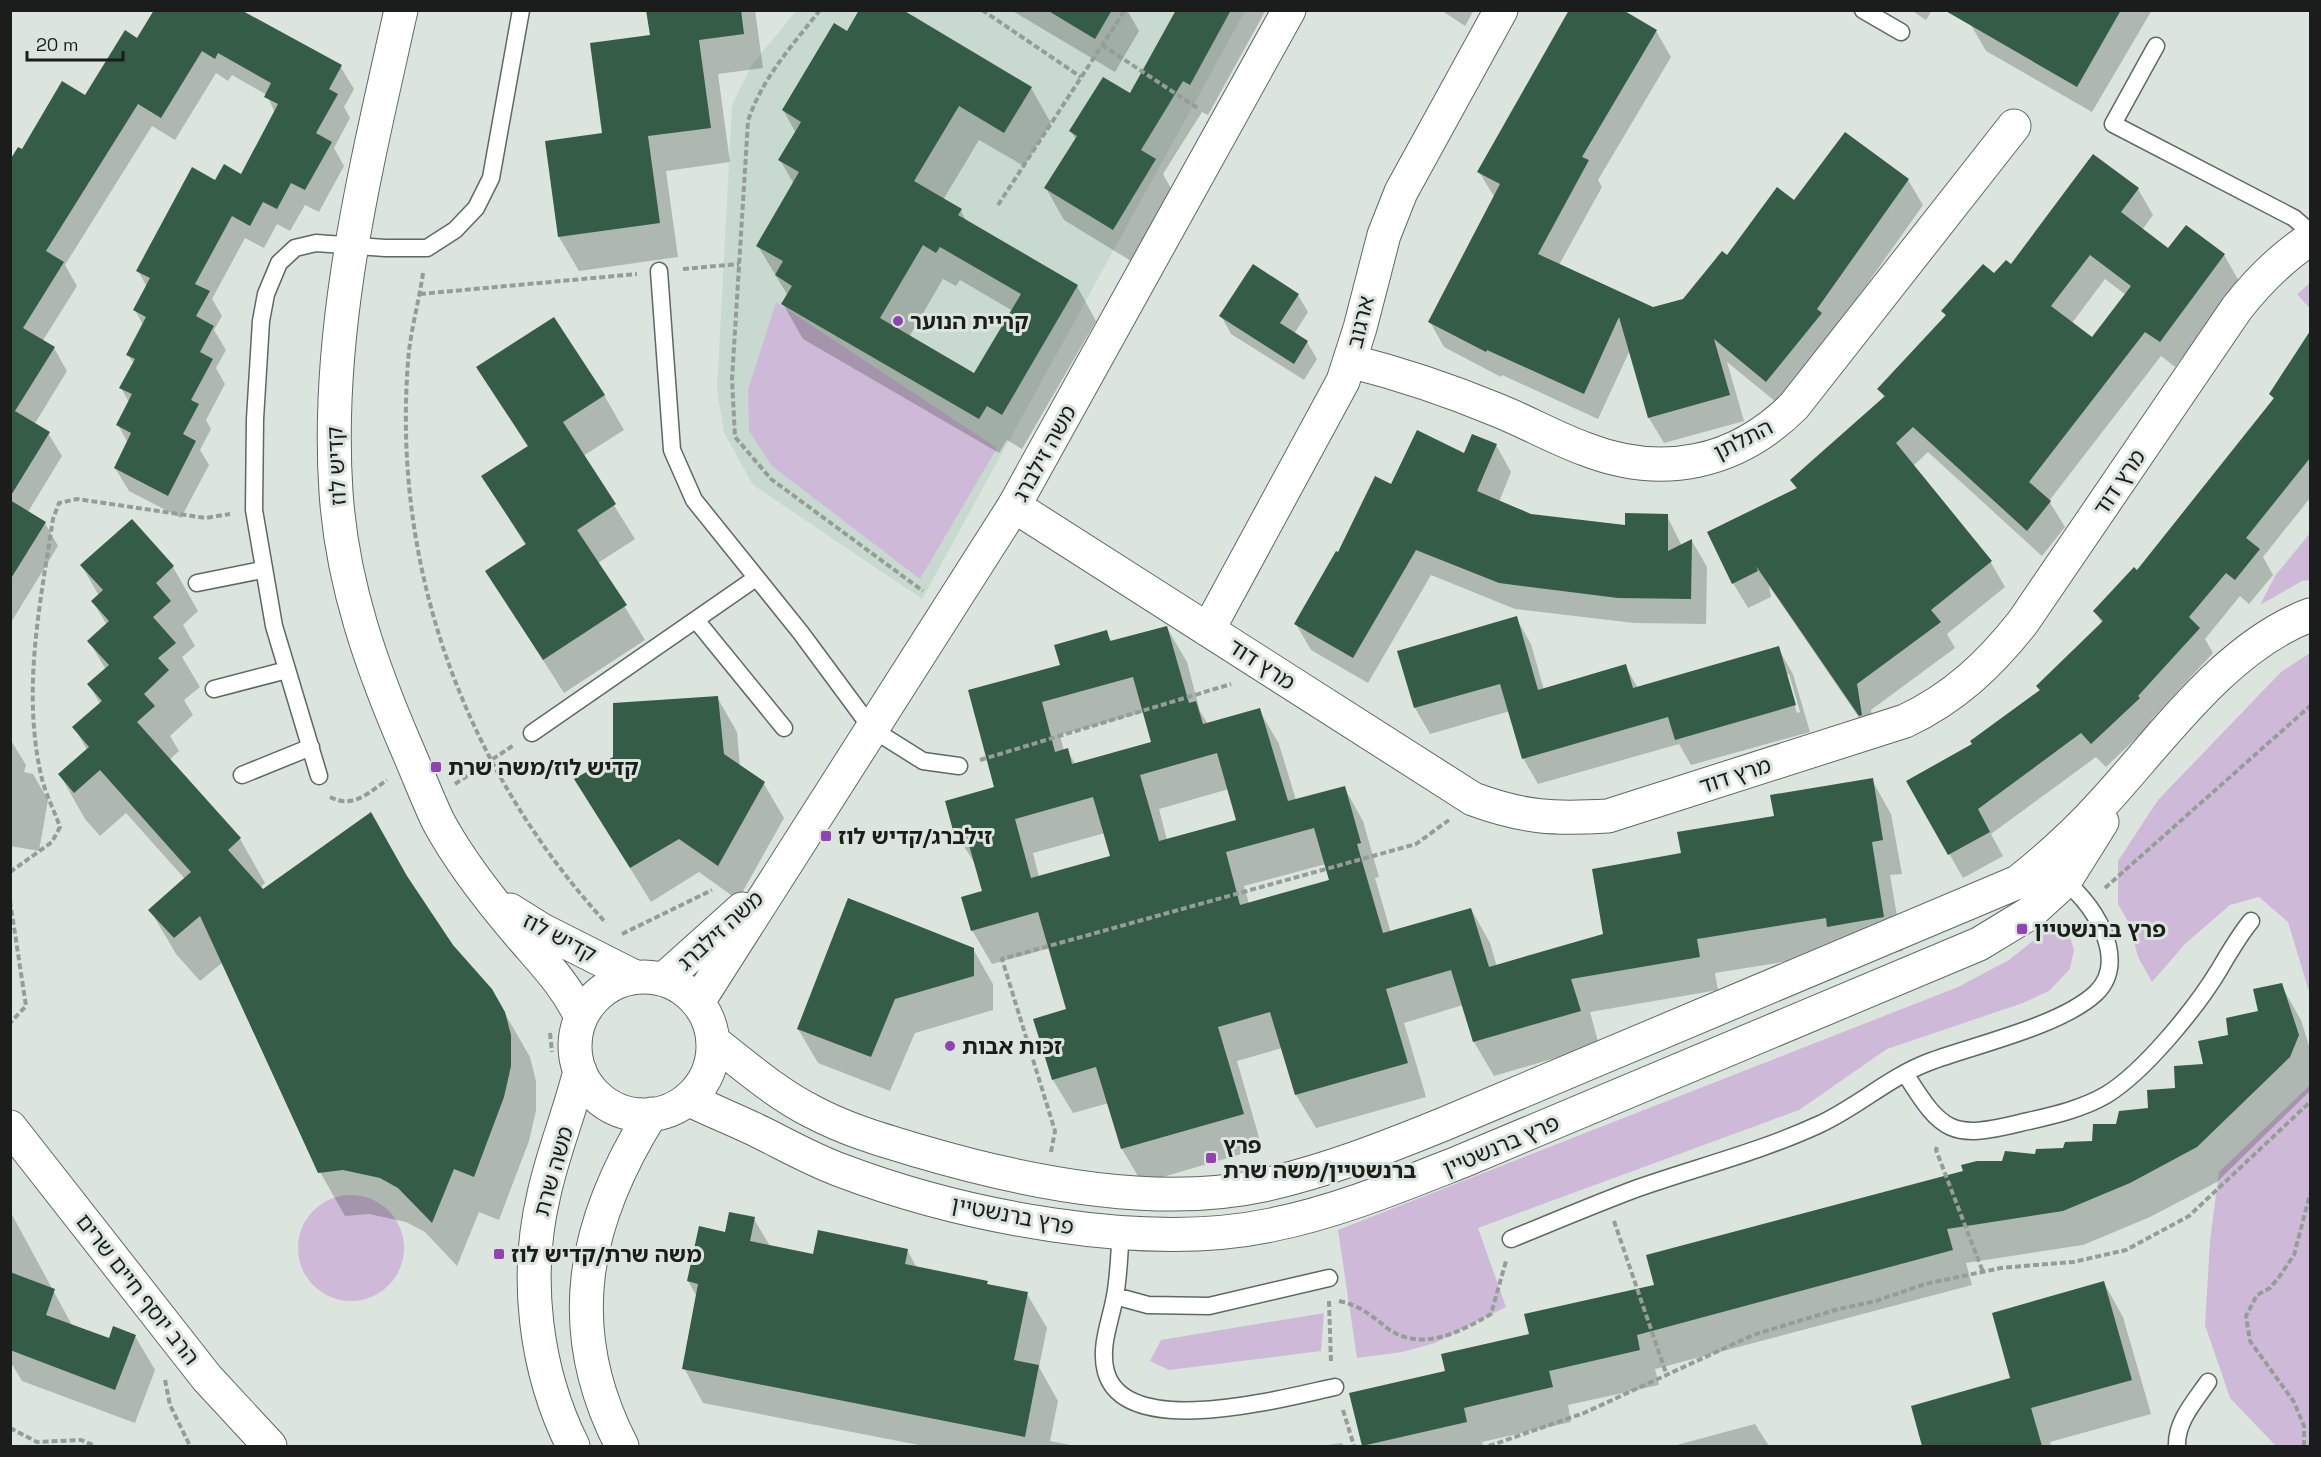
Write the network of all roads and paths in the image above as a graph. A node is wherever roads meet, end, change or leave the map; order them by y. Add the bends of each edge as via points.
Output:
1 (401, 10) edge
2 (521, 10) edge
3 (820, 10) edge
4 (982, 10) edge
5 (1125, 10) edge
6 (1289, 10) edge
7 (1501, 10) edge
8 (1863, 10) edge
9 (1901, 32) dead end
10 (1102, 45) junction
11 (2156, 46) dead end
12 (1081, 76) junction
13 (1225, 126) junction
14 (2014, 126) dead end
15 (998, 205) dead end
16 (2310, 232) edge
17 (2310, 239) edge
18 (353, 246) junction
19 (427, 248) junction
20 (739, 264) junction
21 (659, 271) junction
22 (420, 294) junction
23 (1350, 360) junction
24 (1014, 506) junction
25 (254, 510) junction
26 (262, 570) junction
27 (756, 578) junction
28 (197, 583) dead end
29 (948, 609) junction
30 (2310, 615) edge
31 (696, 620) junction
32 (1208, 630) junction
33 (287, 670) junction
34 (1273, 671) junction
35 (214, 689) dead end
36 (2310, 706) edge
37 (784, 728) dead end
38 (872, 729) junction
39 (532, 733) joint
40 (311, 747) junction
41 (492, 760) junction
42 (413, 763) junction
43 (959, 766) joint
44 (242, 775) dead end
45 (319, 776) joint
46 (1473, 799) junction
47 (429, 800) junction
48 (10, 872) edge
49 (776, 882) junction
50 (2063, 884) junction
51 (721, 885) dead end
52 (487, 896) junction
53 (10, 901) edge
54 (2251, 921) dead end
55 (605, 945) junction
56 (650, 978) junction
57 (698, 1002) junction
58 (581, 1017) junction
59 (10, 1023) edge
60 (548, 1023) dead end
61 (713, 1041) junction
62 (566, 1068) junction
63 (1906, 1075) junction
64 (688, 1099) junction
65 (2310, 1102) edge
66 (651, 1114) junction
67 (10, 1127) edge
68 (1948, 1127) junction
69 (1045, 1182) junction
70 (2310, 1194) edge
71 (1606, 1201) junction
72 (1121, 1232) junction
73 (1511, 1239) joint
74 (1983, 1272) junction
75 (1329, 1278) dead end
76 (1115, 1296) junction
77 (1667, 1376) junction
78 (2208, 1383) dead end
79 (1335, 1387) junction
80 (10, 1428) edge
81 (95, 1446) edge
82 (270, 1446) edge
83 (573, 1446) edge
84 (622, 1446) edge
85 (1354, 1446) edge
86 (1490, 1446) edge
87 (2177, 1446) edge
88 (2304, 1446) edge

1 - 18 street, קדיש לוז
2 - 19 lane via 491,178 476,208 456,230
3 - 20 path via 755,97 748,121
4 - 12 path
5 - 10 path
6 - 13 street, משה זילברג
7 - 23 street, ארגוב via 1401,192 1384,235
8 - 9 lane
10 - 12 path
10 - 13 path
11 - 16 lane via 2113,124 2294,218
12 - 15 path
13 - 24 street, משה זילברג
14 - 23 street, התלתן via 1794,406 1772,428 1718,455 1677,464 1637,464 1585,449 1446,389
17 - 46 street, מרץ דוד via 2284,256 2237,308 2004,645 1936,706 1905,721 1608,816 1557,819 1512,813
18 - 19 lane
18 - 25 lane via 316,243 295,248 279,263 267,294 261,321 255,419
18 - 42 street, קדיש לוז via 341,307 335,381 333,435 341,540 376,676
19 - 22 path
20 - 21 path
20 - 29 path via 732,380 735,437 771,479
21 - 22 path
21 - 27 lane via 672,450 694,500
22 - 41 path via 408,360 406,421 408,488 417,551 435,629 469,715
23 - 32 street, ארגוב via 1314,436
24 - 29 street, משה זילברג
24 - 32 street, מרץ דוד
25 - 26 lane
25 - 48 path via 206,518 77,500 59,503 53,519 33,648 34,735 42,778 60,827 52,842
26 - 28 lane
26 - 33 lane
27 - 31 lane
27 - 38 lane
29 - 38 street, משה זילברג
30 - 50 street, פרץ ברנשטיין via 2268,636 2192,702 2147,752
31 - 37 lane
31 - 39 lane
32 - 34 street, מרץ דוד
33 - 35 lane
33 - 40 lane
34 - 43 path
34 - 46 street, מרץ דוד
36 - 50 path
38 - 43 lane via 923,761
38 - 49 street, משה זילברג
39 - 41 path
40 - 44 lane
40 - 45 lane
41 - 47 path
41 - 55 path via 536,838
42 - 45 path via 356,801 341,803 328,796
42 - 47 street, קדיש לוז
46 - 69 path via 1416,844 1002,959 1055,1131
47 - 52 street, קדיש לוז
49 - 56 street, משה זילברג
49 - 57 street, משה זילברג
50 - 63 lane via 2095,913 2104,932 2110,955 2097,992 2073,1010 1927,1063
50 - 69 street, פרץ ברנשטיין via 2018,882 1444,1124 1319,1170 1262,1185 1195,1193 1124,1191
50 - 72 street, פרץ ברנשטיין via 2030,914 1979,945 1387,1191 1270,1226 1197,1234
51 - 55 path via 631,928
52 - 55 street, קדיש לוז via 542,930
52 - 58 street, קדיש לוז via 558,978
53 - 59 path via 26,1006
54 - 68 lane via 2173,1030 2137,1070 2107,1094 2072,1111 2006,1126 1969,1131
55 - 56 street, קדיש לוז
56 - 57 street via 682,987
56 - 58 street via 604,989
57 - 61 street via 709,1021
58 - 62 street
60 - 62 path
61 - 64 street via 708,1072
61 - 69 street, פרץ ברנשטיין via 777,1091 854,1132 951,1161
62 - 66 street via 613,1107
62 - 83 street, משה שרת via 533,1249 537,1330 547,1377
63 - 68 lane via 1934,1118
63 - 71 lane via 1819,1125
64 - 66 street
64 - 72 street, פרץ ברנשטיין via 839,1170 930,1199 1062,1226
65 - 74 path via 2189,1216 2126,1250 2073,1262
66 - 84 street via 614,1180 597,1227 585,1297 593,1368 608,1419
67 - 82 street, הרב יוסף חיים שרים via 207,1378
68 - 74 path via 1936,1150
70 - 88 path via 2294,1255 2270,1288 2257,1294 2246,1316 2250,1341 2294,1402 2304,1426
71 - 73 lane
71 - 77 path
72 - 76 lane
73 - 79 path via 1491,1314 1461,1332 1432,1340 1410,1339 1389,1330 1354,1304 1329,1299 1331,1377
74 - 77 path via 1925,1284 1752,1335
75 - 76 lane via 1209,1306 1148,1305
76 - 79 lane via 1107,1325 1106,1373 1119,1392 1137,1402 1194,1412 1238,1408
77 - 86 path via 1584,1413
78 - 87 lane via 2177,1433
79 - 85 path
80 - 81 path via 37,1442 81,1440

